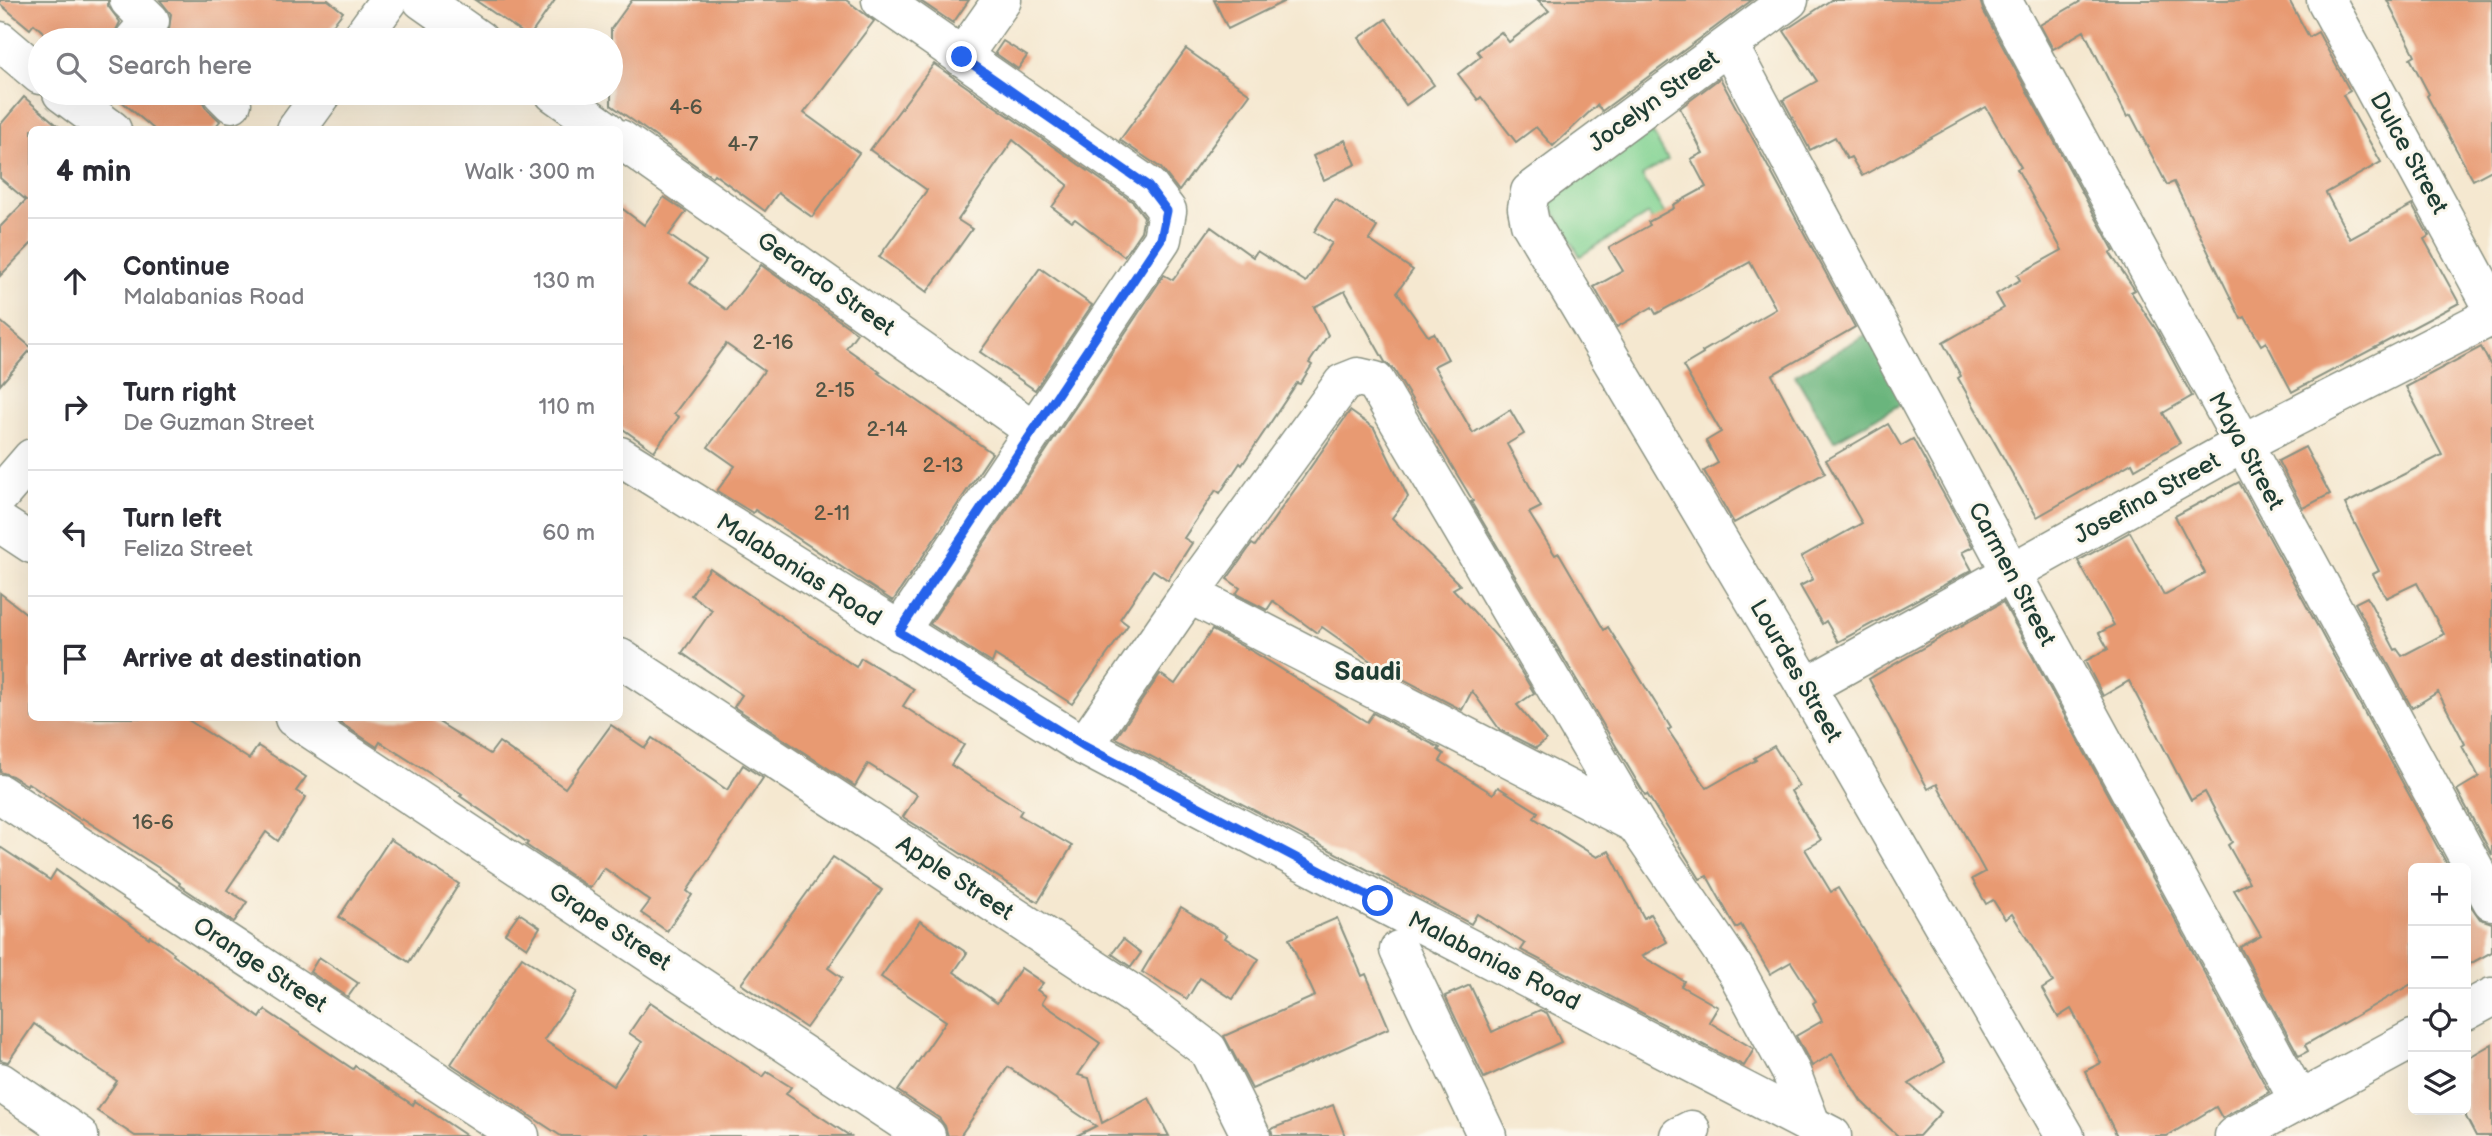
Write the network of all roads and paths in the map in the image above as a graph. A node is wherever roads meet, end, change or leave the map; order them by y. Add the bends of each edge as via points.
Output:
1 (388, 0) edge
2 (422, 0) edge
3 (881, 0) edge
4 (1002, 0) edge
5 (1789, 0) edge
6 (2001, 0) edge
7 (2326, 0) edge
8 (368, 28) edge
9 (462, 28) edge
10 (1729, 46) junction
11 (962, 57) junction
12 (85, 105) edge
13 (314, 105) edge
14 (571, 105) edge
15 (108, 126) edge
16 (299, 126) edge
17 (600, 126) edge
18 (623, 141) edge
19 (1527, 208) joint
20 (2492, 306) edge
21 (2492, 316) edge
22 (1032, 429) junction
23 (2242, 444) junction
24 (623, 458) edge
25 (28, 463) edge
26 (0, 495) edge
27 (0, 523) edge
28 (28, 541) edge
29 (2012, 574) junction
30 (1189, 594) junction
31 (899, 632) junction
32 (623, 660) edge
33 (1806, 687) junction
34 (299, 721) edge
35 (1084, 746) junction
36 (0, 794) edge
37 (1636, 824) junction
38 (2492, 901) edge
39 (1399, 950) dead end
40 (2492, 997) edge
41 (2471, 1008) edge
42 (2408, 1042) edge
43 (0, 1082) edge
44 (2299, 1101) junction
45 (1821, 1130) edge
46 (79, 1136) edge
47 (520, 1136) edge
48 (926, 1136) edge
49 (1251, 1136) edge
50 (1487, 1136) edge
51 (2065, 1136) edge
52 (2234, 1136) edge

1 - 8 street
2 - 9 street
3 - 11 street
4 - 11 street
5 - 10 street, Jocelyn Street
6 - 23 street, Maya Street
7 - 20 street, Dulce Street
10 - 19 street, Jocelyn Street via 1530,192
10 - 29 street, Carmen Street
11 - 22 street via 1148,186 1167,211 1161,239
12 - 15 street
13 - 16 street
14 - 17 street
18 - 22 street, Gerardo Street
19 - 33 street, Lourdes Street via 1530,223
21 - 23 street, Josefina Street
22 - 31 street
23 - 29 street, Josefina Street
23 - 38 street, Maya Street
24 - 31 street, Malabanias Road
25 - 26 street
27 - 28 street
29 - 33 street, Josefina Street
29 - 44 street, Carmen Street
30 - 35 street
30 - 37 street
30 - 37 street via 1343,383 1358,377 1375,381
31 - 35 street, Malabanias Road
32 - 49 street, Apple Street via 1156,1011 1208,1050
33 - 51 street, Lourdes Street
34 - 48 street, Grape Street
35 - 45 street, Malabanias Road
36 - 47 street, Orange Street
37 - 45 street via 1736,971
39 - 50 street
40 - 41 street
42 - 44 street
43 - 46 street
44 - 52 street

